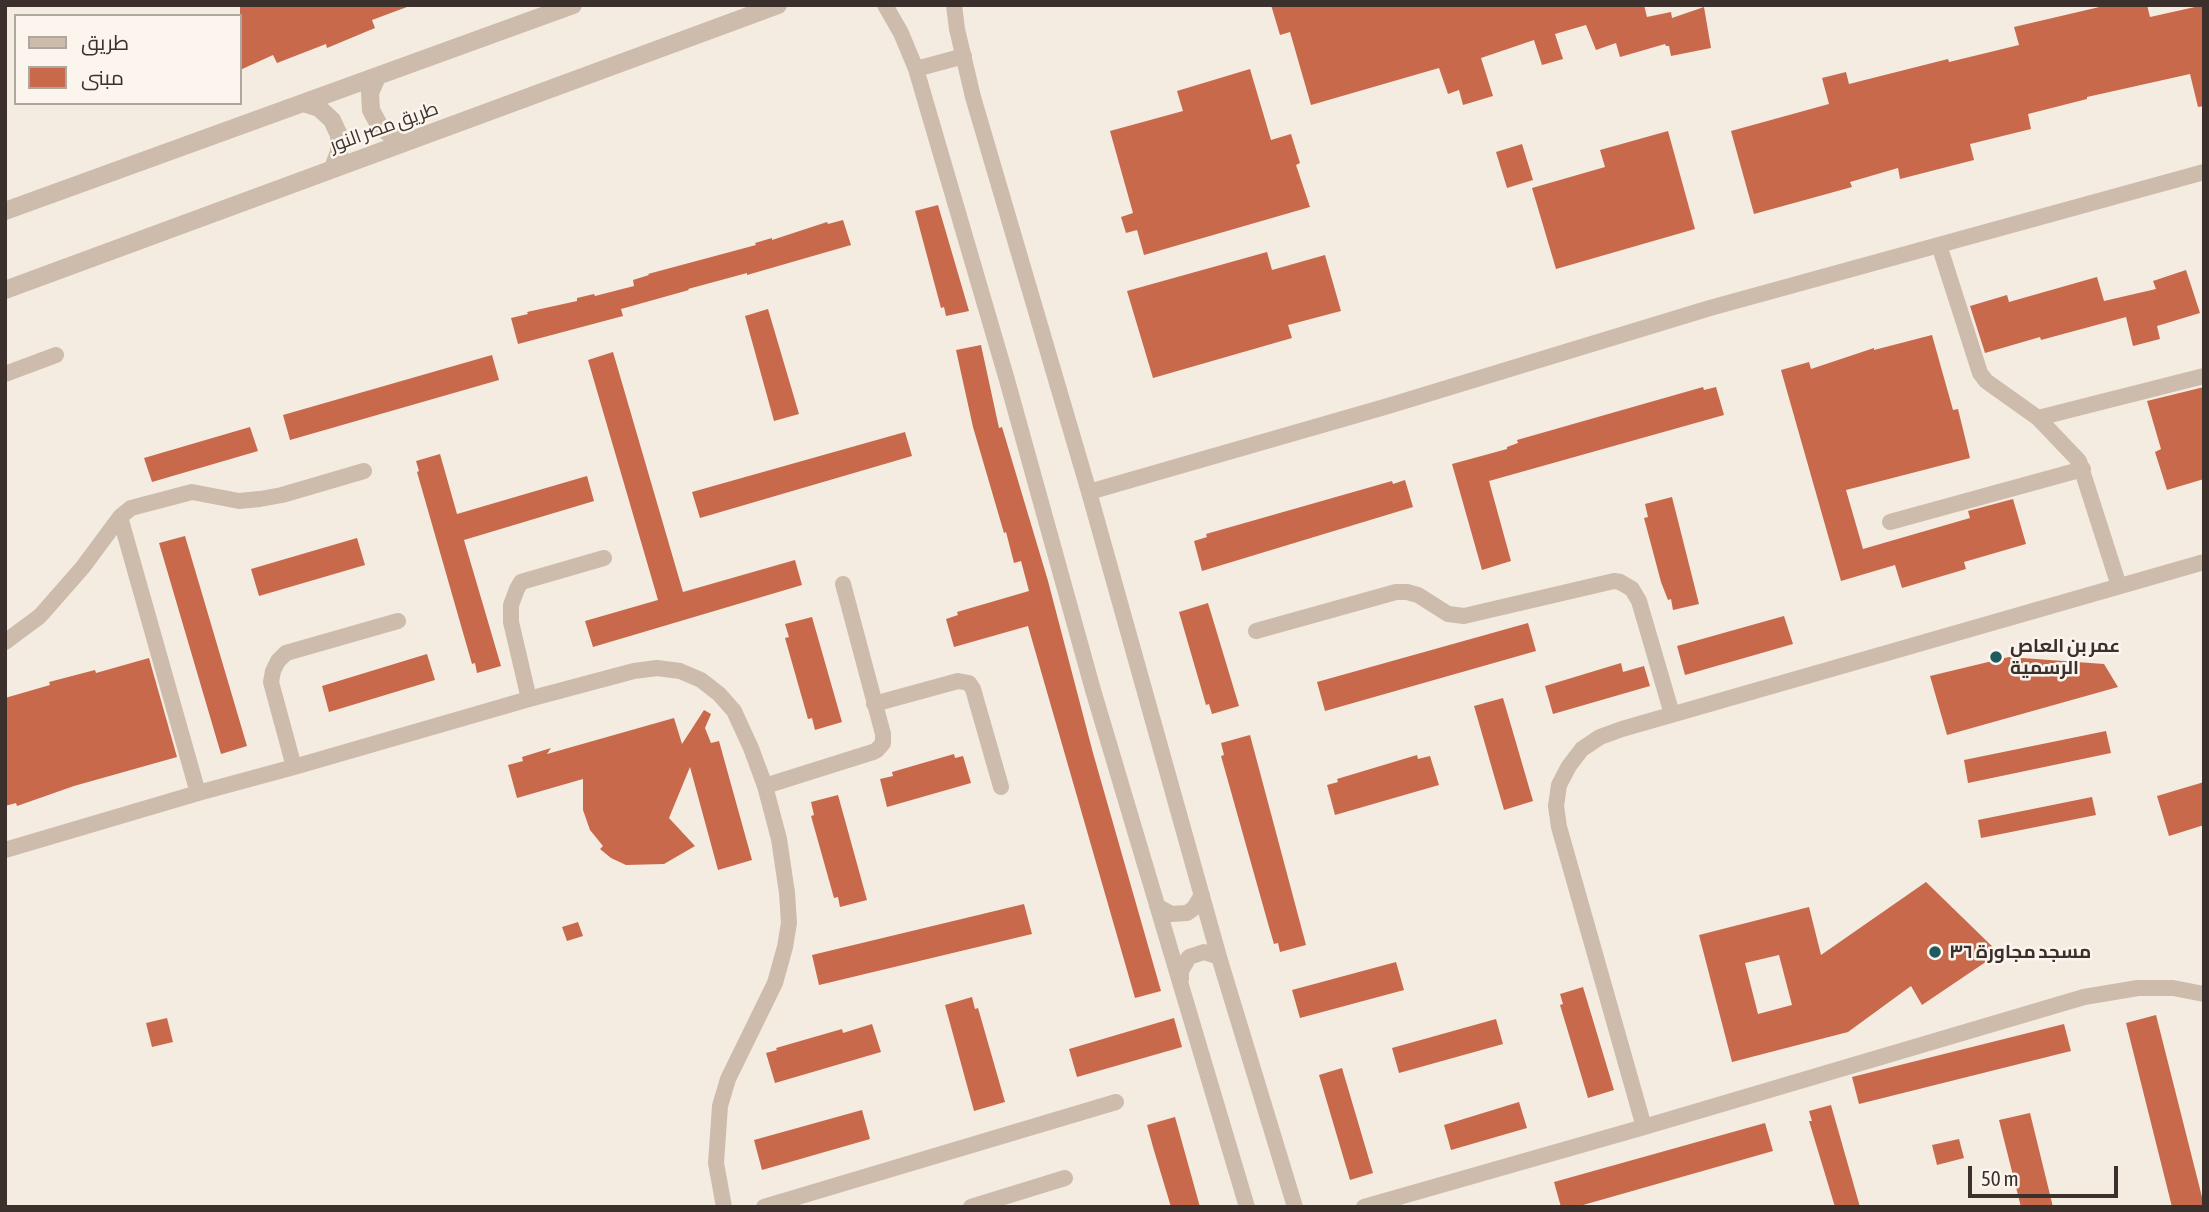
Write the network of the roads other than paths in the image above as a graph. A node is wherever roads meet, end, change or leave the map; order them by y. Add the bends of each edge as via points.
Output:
1 (573, 5) edge
2 (778, 5) edge
3 (885, 5) edge
4 (954, 5) edge
5 (964, 56) junction
6 (916, 69) junction
7 (377, 77) junction
8 (303, 103) junction
9 (409, 141) junction
10 (333, 168) junction
11 (2204, 172) edge
12 (5, 211) edge
13 (1939, 245) junction
14 (5, 290) edge
15 (56, 355) dead end
16 (5, 374) edge
17 (2204, 376) edge
18 (2038, 418) junction
19 (2083, 469) junction
20 (364, 471) dead end
21 (1089, 492) junction
22 (120, 517) junction
23 (1889, 522) dead end
24 (604, 558) dead end
25 (2204, 562) edge
26 (843, 584) dead end
27 (2119, 586) junction
28 (398, 621) dead end
29 (1256, 631) dead end
30 (5, 642) edge
31 (529, 699) junction
32 (874, 704) junction
33 (1672, 714) junction
34 (294, 767) junction
35 (765, 786) junction
36 (1001, 787) dead end
37 (198, 793) junction
38 (5, 850) edge
39 (1202, 895) junction
40 (1157, 906) junction
41 (1219, 957) junction
42 (1181, 979) junction
43 (2204, 994) edge
44 (1116, 1102) dead end
45 (1644, 1127) junction
46 (1065, 1178) dead end
47 (724, 1207) edge
48 (764, 1207) edge
49 (971, 1207) edge
50 (1247, 1207) edge
51 (1295, 1207) edge
52 (1364, 1207) edge

1 - 7 street
2 - 9 street, طريق مصر النور
3 - 6 street
4 - 5 street
5 - 6 street
5 - 21 street
6 - 40 street
7 - 8 street
7 - 9 street via 370,93 371,110 392,136
8 - 10 street via 319,108 339,135
8 - 12 street
9 - 10 street, طريق مصر النور
10 - 14 street, طريق مصر النور
11 - 13 street
13 - 18 street via 1980,373
13 - 21 street
15 - 16 street
17 - 18 street
18 - 19 street
19 - 23 street
19 - 27 street
20 - 22 street via 260,499 239,501 192,492 138,506
21 - 39 street
22 - 30 street via 40,616
22 - 37 street
24 - 31 street via 521,582 517,589 511,622
25 - 27 street
26 - 32 street
27 - 33 street
28 - 34 street via 286,653 278,661 271,682
29 - 33 street via 1396,592 1418,595 1448,614 1464,616 1620,582 1636,594
31 - 34 street
31 - 35 street via 635,671 680,671 701,680 734,711
32 - 35 street via 884,739 877,750
32 - 36 street via 958,681 969,683
33 - 45 street via 1600,737 1582,749 1559,785 1556,806
34 - 37 street
35 - 47 street via 779,839 789,923 775,983 732,1070 720,1106 716,1163
37 - 38 street
39 - 40 street via 1187,913 1171,914
39 - 41 street
40 - 42 street
41 - 42 street via 1204,952 1189,957
41 - 51 street
42 - 50 street
43 - 45 street via 2138,988 2084,997
44 - 48 street
45 - 52 street
46 - 49 street

